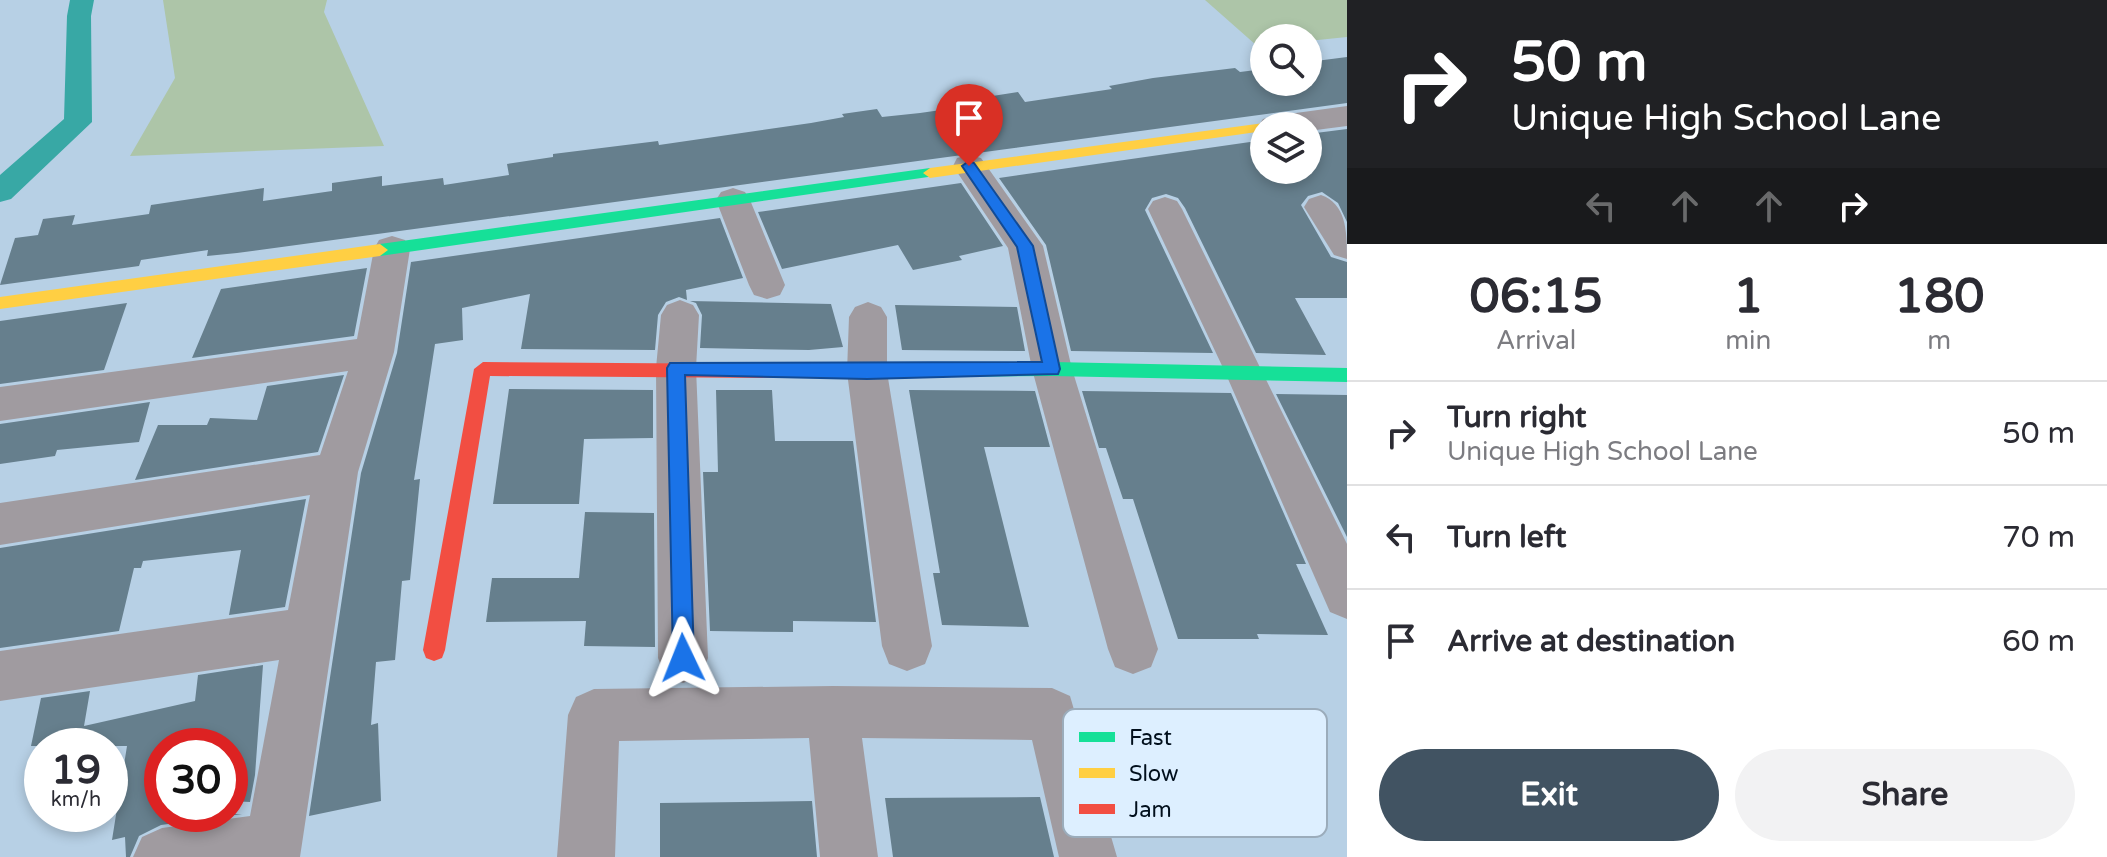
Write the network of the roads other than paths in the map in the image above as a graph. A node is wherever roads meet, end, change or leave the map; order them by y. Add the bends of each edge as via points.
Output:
1 (1347, 116) edge
2 (1322, 119) edge
3 (1250, 129) edge
4 (969, 166) junction
5 (733, 200) junction
6 (1321, 207) dead end
7 (1165, 209) dead end
8 (1347, 246) edge
9 (392, 249) junction
10 (767, 285) dead end
11 (0, 303) edge
12 (680, 315) dead end
13 (868, 317) dead end
14 (374, 352) junction
15 (676, 368) junction
16 (1052, 369) junction
17 (867, 372) junction
18 (1245, 372) junction
19 (1347, 375) edge
20 (0, 404) edge
21 (336, 472) junction
22 (0, 524) edge
23 (1347, 596) edge
24 (307, 632) junction
25 (907, 646) dead end
26 (1133, 649) dead end
27 (434, 650) dead end
28 (683, 658) dead end
29 (0, 676) edge
30 (833, 712) junction
31 (1063, 758) edge
32 (1083, 837) edge
33 (272, 849) edge
34 (162, 857) edge
35 (586, 857) edge
36 (849, 857) edge
37 (1088, 857) edge

1 - 2 street
3 - 4 street
4 - 5 street
4 - 16 street via 1025,246
5 - 9 street
5 - 10 street
6 - 8 street
7 - 18 street
9 - 11 street
9 - 14 street
12 - 15 street
13 - 17 street
14 - 20 street
14 - 21 street
15 - 17 street
15 - 27 street via 483,369
15 - 28 street
16 - 17 street
16 - 18 street
16 - 26 street
17 - 25 street
18 - 19 street
18 - 23 street
21 - 22 street
21 - 24 street
24 - 29 street
24 - 33 street
30 - 31 street via 1052,714
30 - 35 street via 594,715
30 - 36 street
32 - 37 street
33 - 34 street

